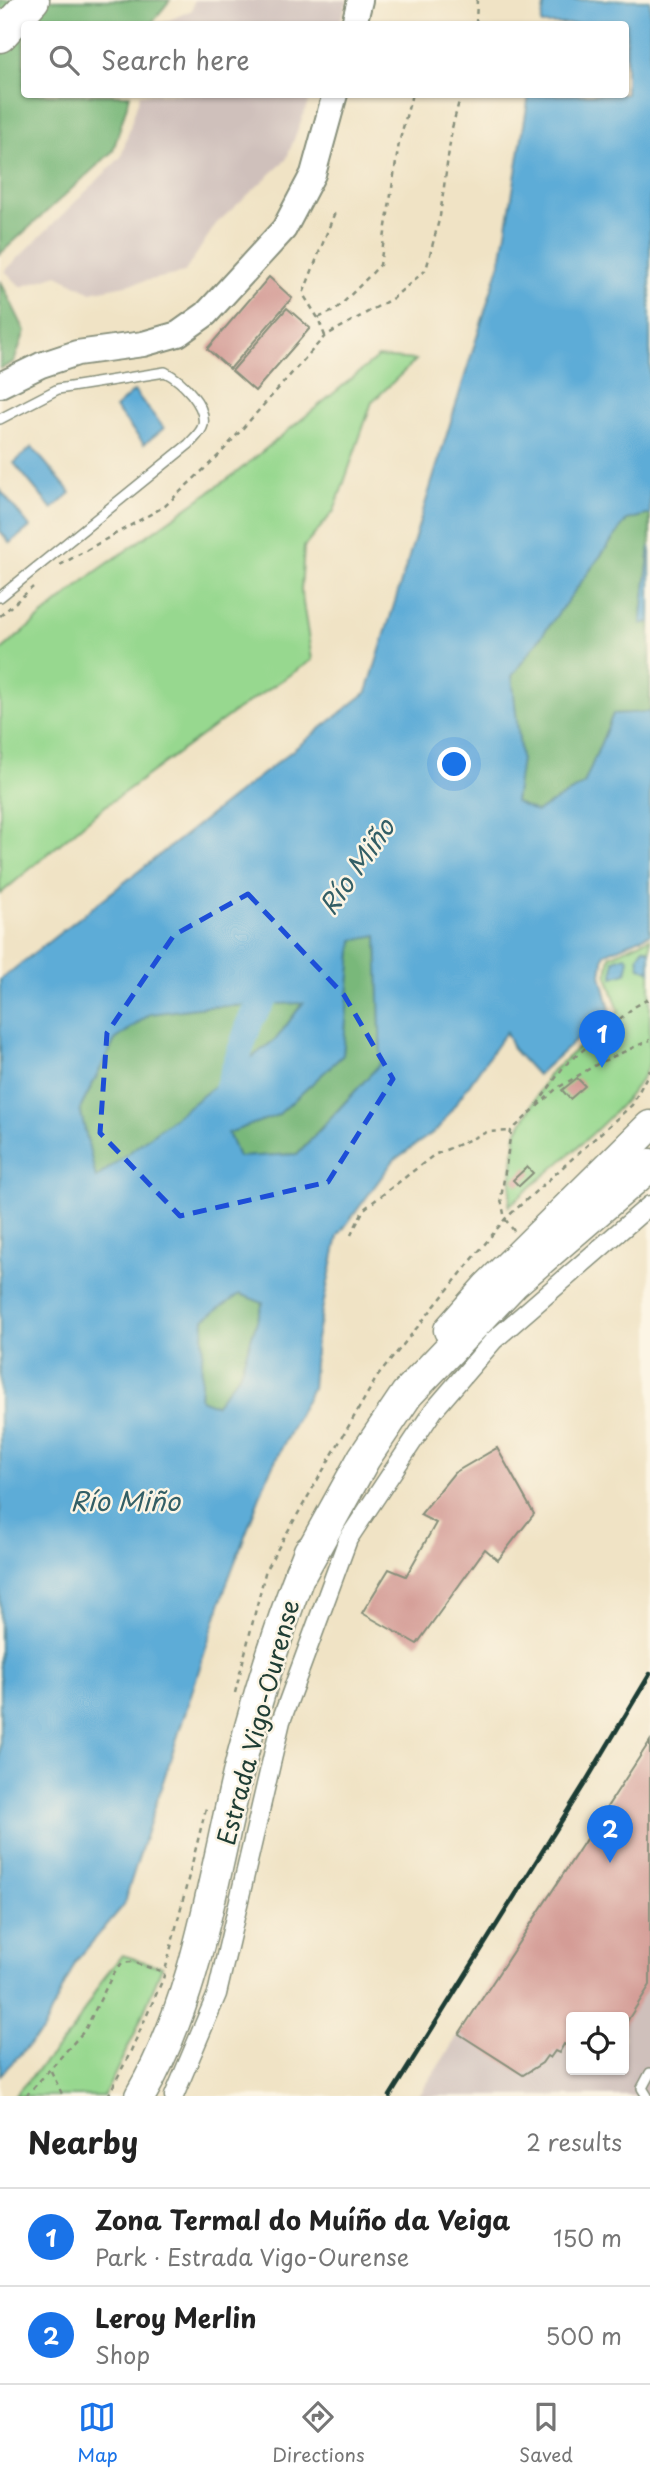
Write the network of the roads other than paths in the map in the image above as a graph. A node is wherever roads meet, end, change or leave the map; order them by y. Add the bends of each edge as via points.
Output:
1 (33, 0) edge
2 (360, 0) edge
3 (355, 21) edge
4 (0, 36) edge
5 (334, 98) edge
6 (0, 385) edge
7 (0, 419) edge
8 (0, 597) edge
9 (650, 1126) edge
10 (650, 1165) edge
11 (650, 1205) edge
12 (301, 1572) junction
13 (650, 2073) edge
14 (140, 2096) edge
15 (174, 2096) edge
16 (647, 2096) edge

1 - 4 highway
2 - 3 main road
5 - 6 main road via 313,174 284,229 206,314 178,334 77,353
7 - 8 lane via 58,389 165,372 189,393 201,410 203,424 189,443
9 - 12 highway, Estrada Vigo-Ourense via 487,1287 410,1373 378,1416 333,1493
10 - 12 highway via 514,1282 407,1394 364,1458
11 - 15 street via 494,1340 433,1411 348,1539 281,1721 217,1994
12 - 14 highway, Estrada Vigo-Ourense via 271,1651 205,1923 177,2014
13 - 16 lane via 642,2088

